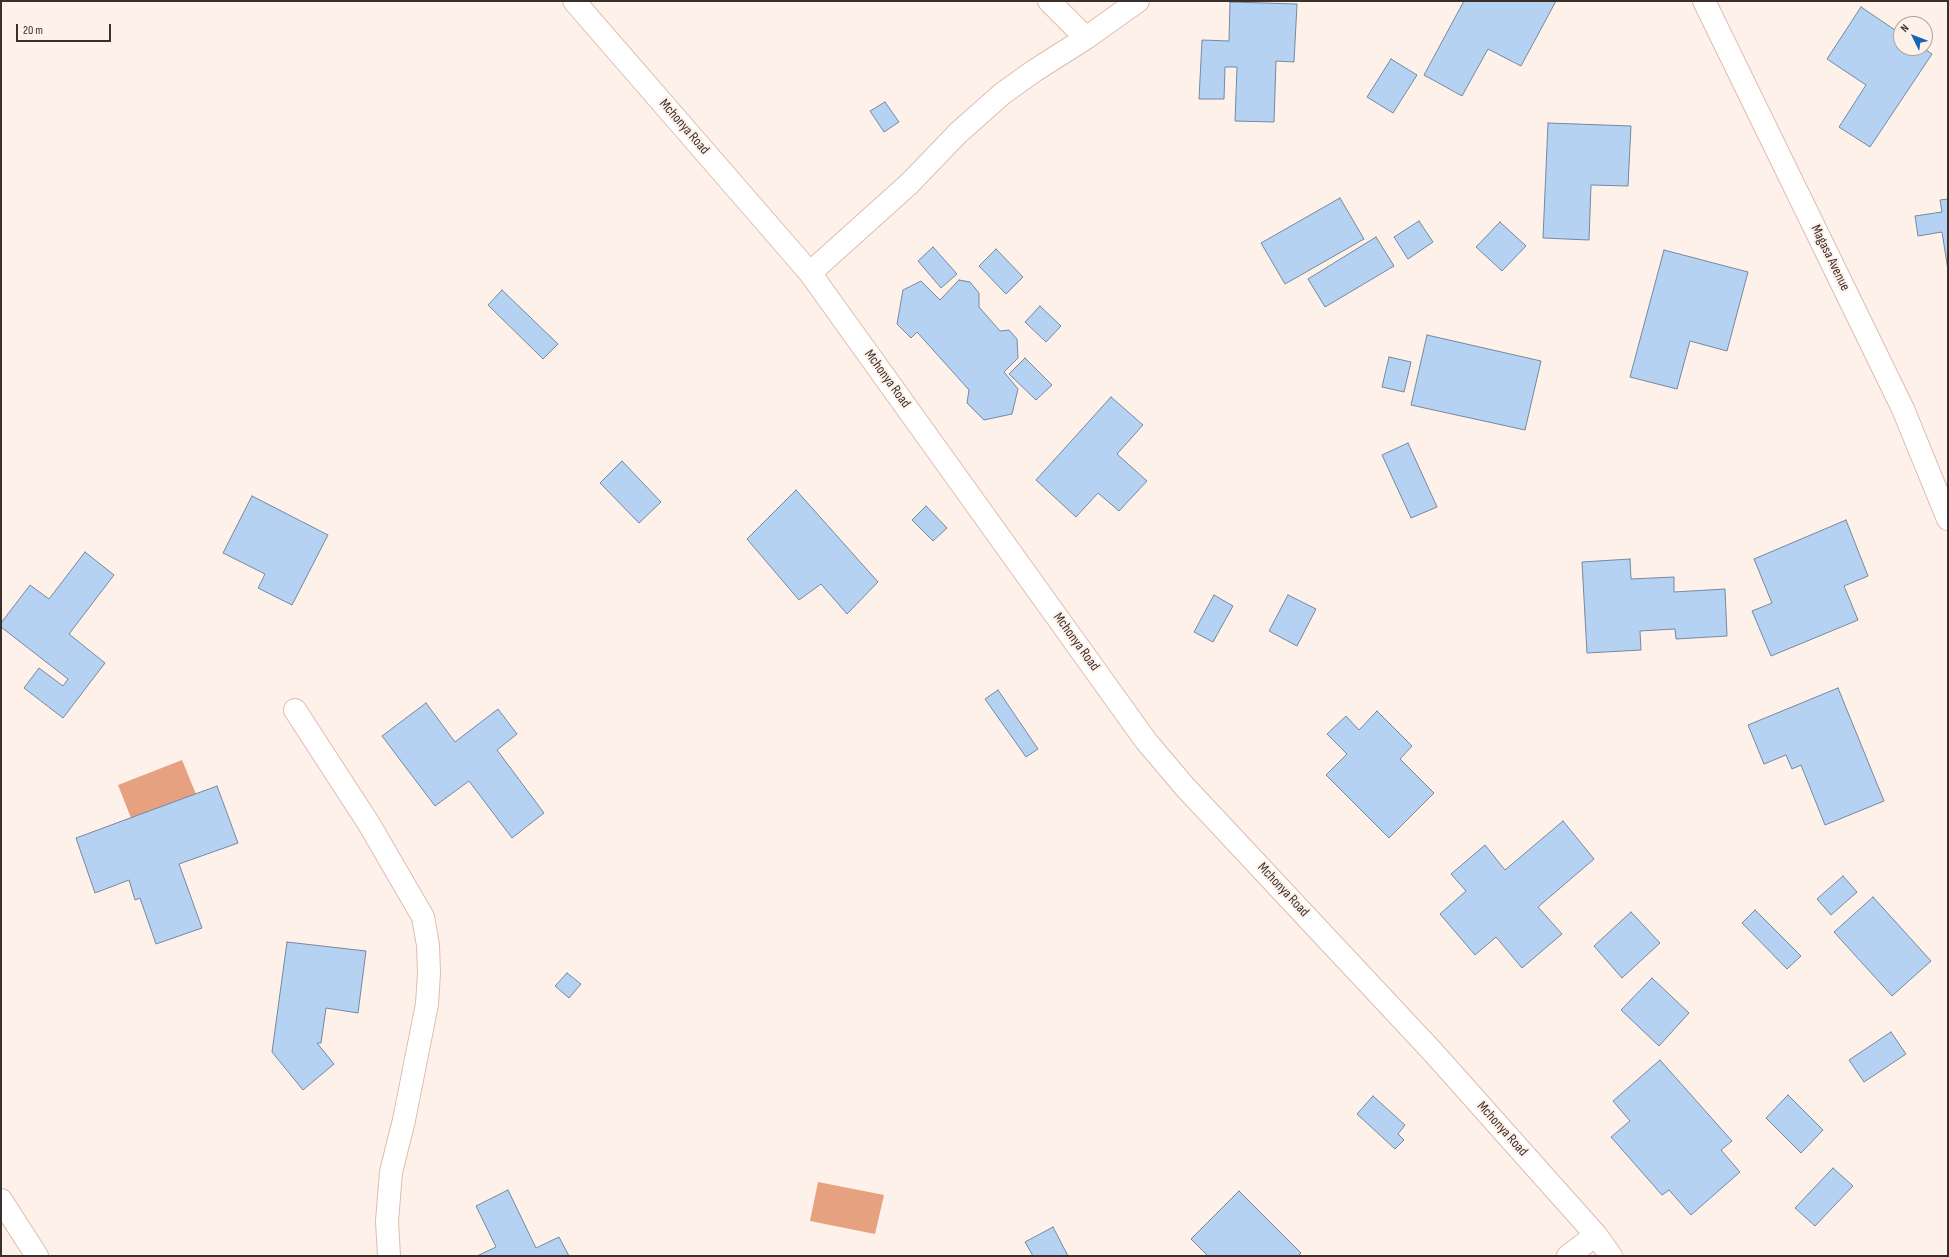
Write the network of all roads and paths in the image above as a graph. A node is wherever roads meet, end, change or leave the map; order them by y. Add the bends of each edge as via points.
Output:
1 (574, 1) edge
2 (1049, 1) edge
3 (1138, 1) edge
4 (1704, 1) edge
5 (1086, 38) junction
6 (810, 274) junction
7 (1948, 519) edge
8 (295, 710) dead end
9 (1, 1200) edge
10 (1596, 1235) junction
11 (37, 1256) edge
12 (389, 1256) edge
13 (1568, 1256) edge
14 (1611, 1256) edge

1 - 6 street, Mchonya Road
2 - 5 street
3 - 5 street
4 - 7 street, Magasa Avenue via 1903,409
5 - 6 street via 1002,94 958,133 910,183
6 - 10 street, Mchonya Road via 1146,741 1185,788 1432,1051
8 - 12 street via 369,824 423,917 429,966 427,1004 391,1172 387,1221
9 - 11 street
10 - 13 street
10 - 14 street, Mchonya Road

